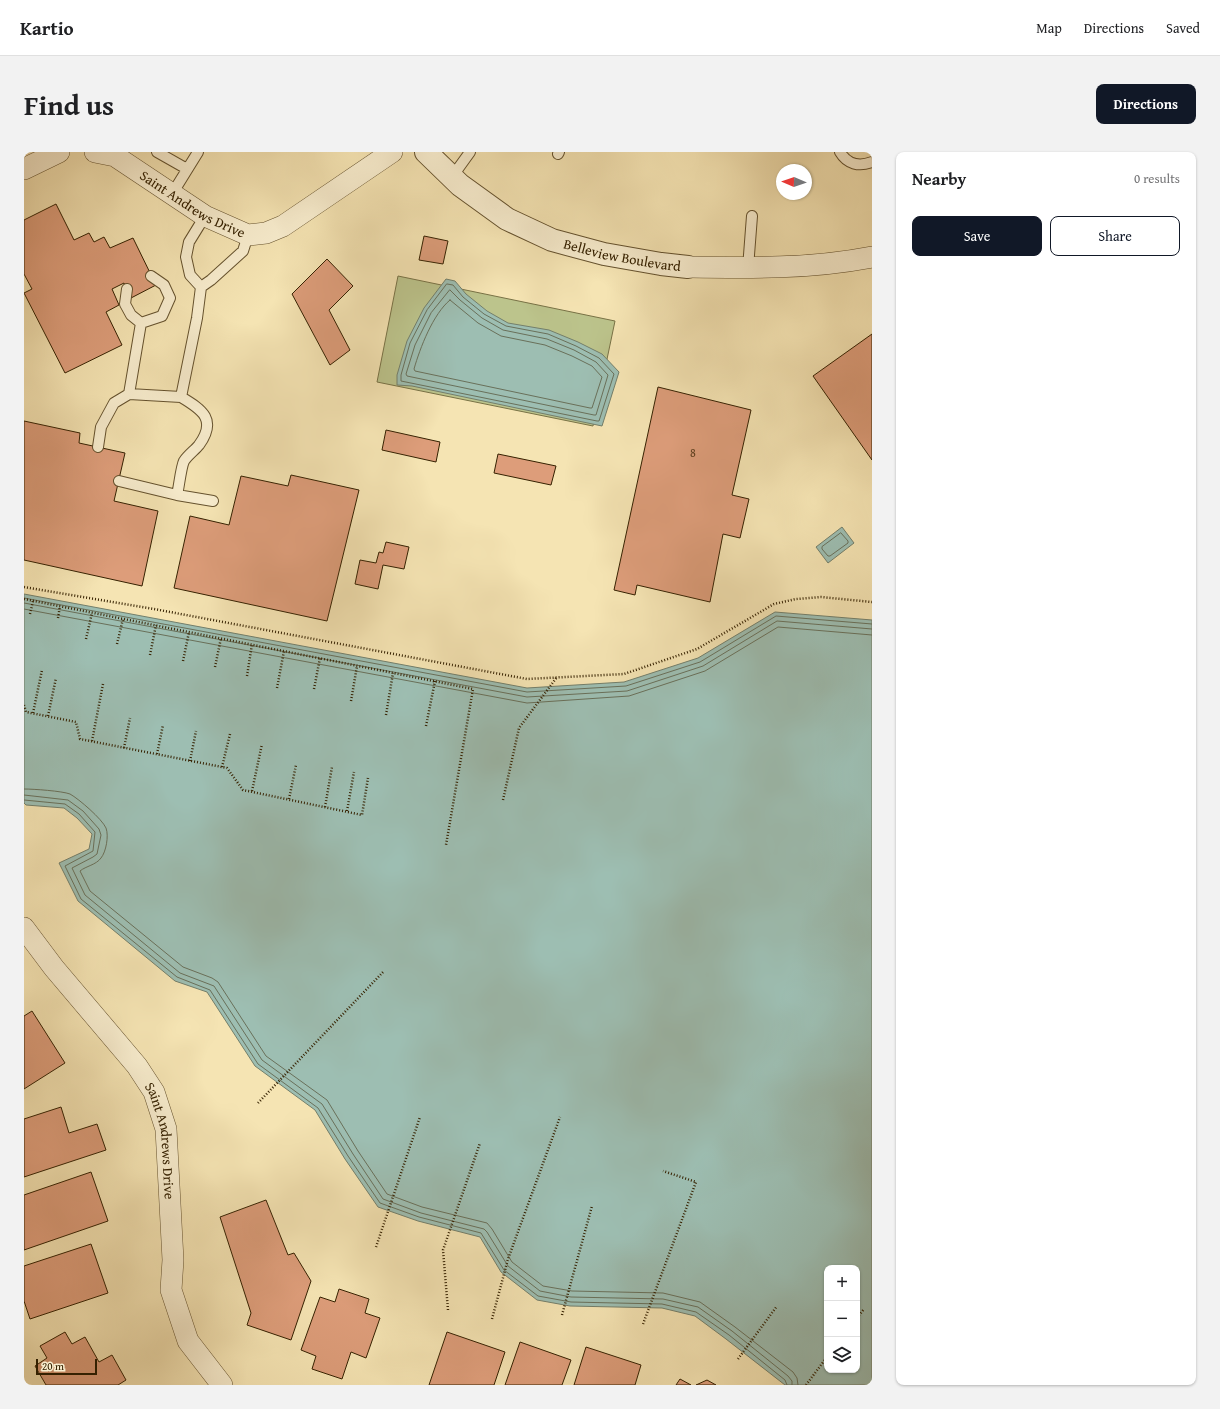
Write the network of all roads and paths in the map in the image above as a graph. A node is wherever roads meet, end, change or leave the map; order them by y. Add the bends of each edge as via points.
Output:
1 (59, 152) edge
2 (157, 152) edge
3 (198, 152) edge
4 (392, 152) edge
5 (426, 152) edge
6 (470, 152) edge
7 (840, 152) edge
8 (109, 153) edge
9 (872, 162) edge
10 (24, 169) edge
11 (187, 169) junction
12 (452, 178) junction
13 (172, 194) junction
14 (205, 216) junction
15 (752, 216) dead end
16 (248, 235) junction
17 (872, 257) edge
18 (688, 267) joint
19 (748, 268) junction
20 (151, 276) dead end
21 (201, 287) junction
22 (127, 289) dead end
23 (142, 323) junction
24 (129, 394) junction
25 (181, 397) junction
26 (98, 447) dead end
27 (119, 481) dead end
28 (177, 495) junction
29 (213, 501) dead end
30 (24, 586) edge
31 (24, 599) edge
32 (33, 601) junction
33 (872, 602) edge
34 (60, 606) junction
35 (92, 613) junction
36 (30, 614) dead end
37 (58, 618) dead end
38 (123, 619) junction
39 (156, 625) junction
40 (189, 632) junction
41 (221, 638) junction
42 (86, 639) dead end
43 (117, 644) dead end
44 (252, 644) junction
45 (284, 651) junction
46 (150, 655) dead end
47 (320, 658) junction
48 (183, 661) dead end
49 (357, 666) junction
50 (215, 668) dead end
51 (42, 670) dead end
52 (393, 673) junction
53 (247, 676) dead end
54 (557, 677) junction
55 (56, 678) dead end
56 (435, 681) junction
57 (103, 684) dead end
58 (277, 688) dead end
59 (314, 689) dead end
60 (351, 701) dead end
61 (24, 705) edge
62 (33, 713) junction
63 (386, 715) dead end
64 (48, 716) junction
65 (130, 718) dead end
66 (163, 725) dead end
67 (426, 726) dead end
68 (196, 731) dead end
69 (230, 734) dead end
70 (92, 741) junction
71 (262, 744) dead end
72 (124, 748) junction
73 (157, 754) junction
74 (190, 761) junction
75 (296, 765) dead end
76 (222, 767) junction
77 (332, 767) dead end
78 (354, 772) dead end
79 (368, 778) dead end
80 (252, 792) junction
81 (289, 799) junction
82 (503, 800) dead end
83 (325, 807) junction
84 (347, 811) junction
85 (446, 845) dead end
86 (24, 928) edge
87 (384, 971) dead end
88 (258, 1103) dead end
89 (420, 1117) dead end
90 (560, 1117) dead end
91 (480, 1143) dead end
92 (663, 1171) dead end
93 (592, 1206) dead end
94 (376, 1247) dead end
95 (777, 1306) dead end
96 (864, 1309) dead end
97 (448, 1310) dead end
98 (860, 1314) edge
99 (562, 1315) dead end
100 (492, 1319) dead end
101 (643, 1324) dead end
102 (738, 1359) dead end
103 (824, 1361) edge
104 (222, 1385) edge
105 (806, 1385) edge

1 - 10 street
2 - 11 lane
3 - 11 lane
4 - 16 street, Saint Andrews Drive via 283,226 266,233
5 - 12 street, Belleview Boulevard
6 - 12 lane
7 - 9 lane via 849,162 857,165
8 - 13 street, Saint Andrews Drive
11 - 13 lane
12 - 18 street, Belleview Boulevard via 507,219 552,240 604,254
13 - 14 street, Saint Andrews Drive
14 - 16 street, Saint Andrews Drive
14 - 21 lane via 189,242 186,258 190,275
15 - 19 lane
16 - 21 lane via 242,251
17 - 19 street, Belleview Boulevard via 807,266
18 - 19 street, Belleview Boulevard
20 - 23 lane via 164,285 170,298 162,316
21 - 25 lane
22 - 23 lane via 124,304 131,315
23 - 24 lane
24 - 25 lane
24 - 26 lane via 114,403 101,426
25 - 28 lane via 198,406 208,419 207,431 184,462
27 - 28 lane
28 - 29 lane
30 - 54 path via 527,679
31 - 32 path
32 - 34 path
32 - 36 path
33 - 54 path via 821,597 774,604 697,648 624,674
34 - 35 path
34 - 37 path
35 - 38 path
35 - 42 path
38 - 39 path
38 - 43 path
39 - 40 path
39 - 46 path
40 - 41 path
40 - 48 path
41 - 44 path
41 - 50 path
44 - 45 path
44 - 53 path
45 - 47 path
45 - 58 path
47 - 49 path
47 - 59 path
49 - 52 path
49 - 60 path
51 - 62 path
52 - 56 path
52 - 63 path
54 - 82 path via 519,728
55 - 64 path
56 - 67 path
56 - 85 path via 473,689
57 - 70 path
61 - 62 path via 26,712
62 - 64 path
64 - 70 path via 76,722 80,739
65 - 72 path
66 - 73 path
68 - 74 path
69 - 76 path
70 - 72 path
71 - 80 path
72 - 73 path
73 - 74 path
74 - 76 path
75 - 81 path
76 - 80 path via 227,768 243,790
77 - 83 path
78 - 84 path
79 - 84 path via 362,815
80 - 81 path
81 - 83 path
83 - 84 path
86 - 104 street, Saint Andrews Drive via 136,1066 154,1092 166,1129 173,1260 171,1290 188,1341
87 - 88 path
89 - 94 path
90 - 100 path via 508,1259
91 - 97 path via 443,1250
92 - 101 path via 696,1182
93 - 99 path
95 - 102 path
96 - 98 path
103 - 105 path

